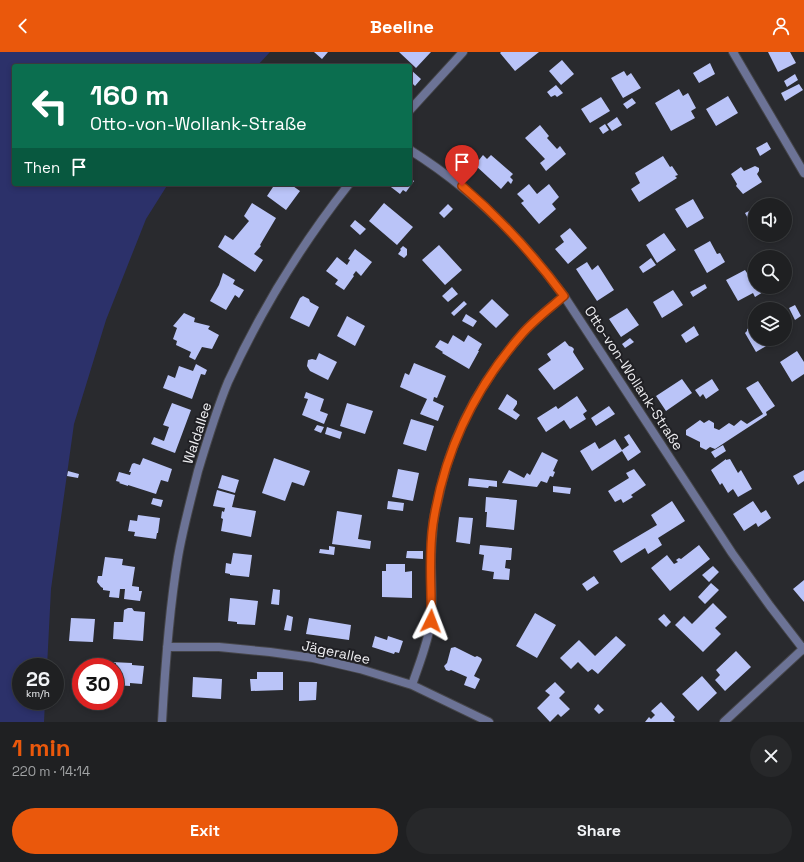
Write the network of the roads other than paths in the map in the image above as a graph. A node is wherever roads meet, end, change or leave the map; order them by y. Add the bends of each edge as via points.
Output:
1 (463, 52) edge
2 (733, 52) edge
3 (412, 108) edge
4 (412, 151) edge
5 (804, 173) edge
6 (347, 186) edge
7 (564, 296) junction
8 (167, 646) junction
9 (804, 649) edge
10 (412, 684) junction
11 (162, 722) edge
12 (489, 722) edge
13 (724, 722) edge

1 - 3 street
2 - 5 street
4 - 7 street, Otto-von-Wollank-Straße via 462,186 491,211 540,263
6 - 8 street, Waldallee via 270,301 228,384 209,432 178,556
7 - 9 street, Otto-von-Wollank-Straße via 732,553
7 - 10 street via 522,333 500,361 465,417 450,454 433,525 431,621 426,646
8 - 10 street, Jägerallee via 219,647 313,658
8 - 11 street, Waldallee
9 - 13 street
10 - 12 street, Jägerallee

